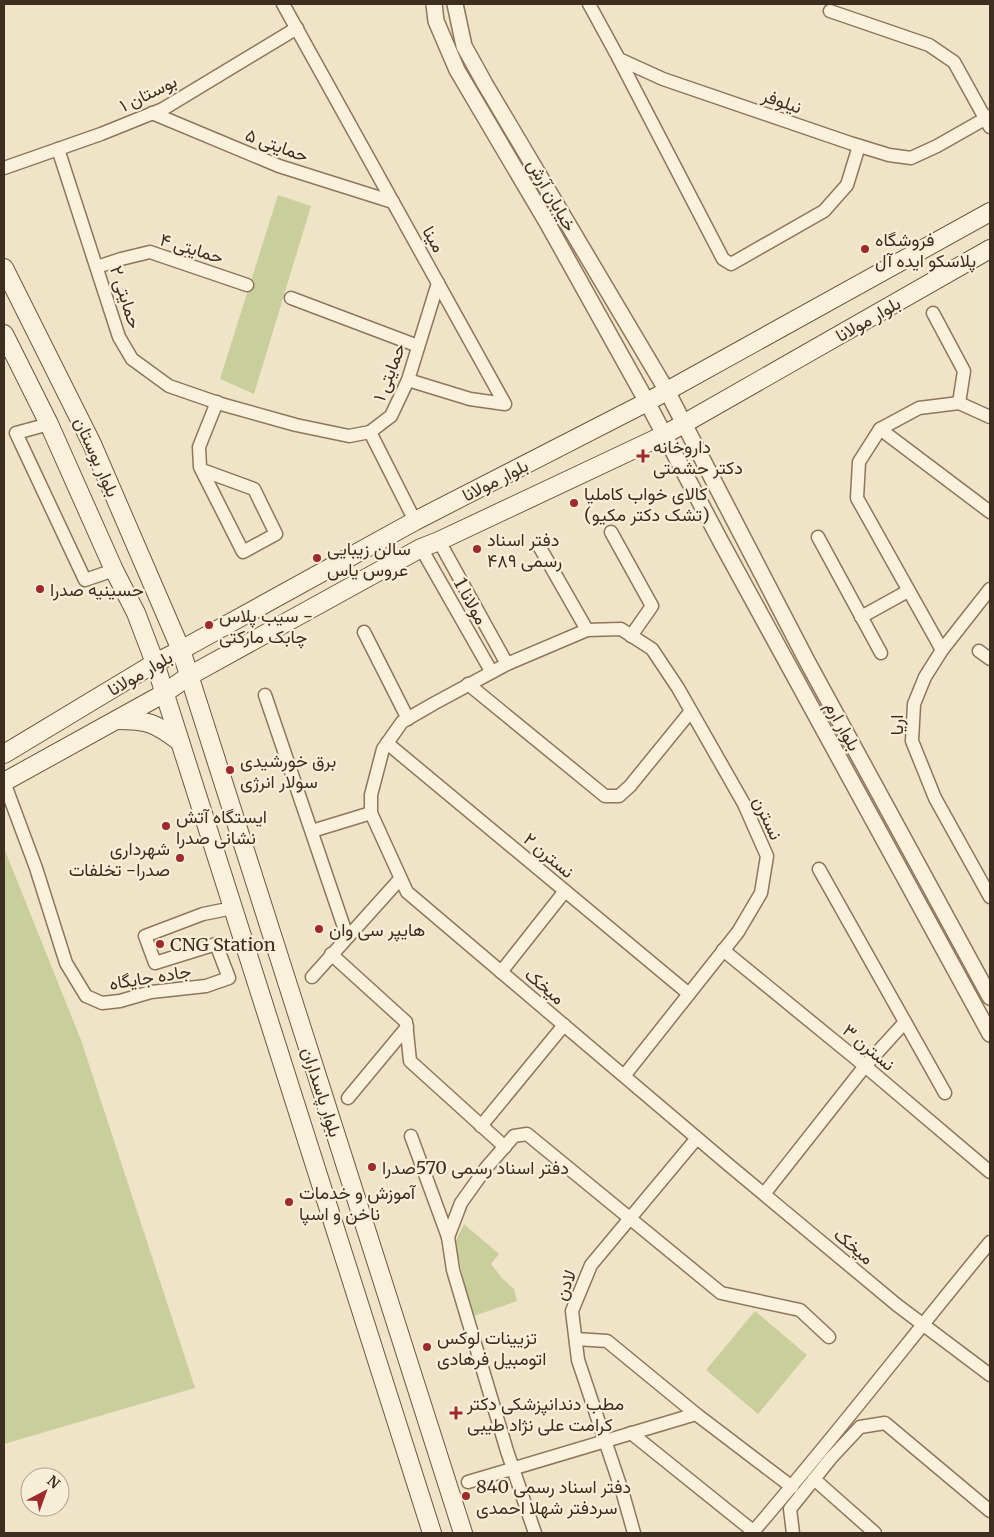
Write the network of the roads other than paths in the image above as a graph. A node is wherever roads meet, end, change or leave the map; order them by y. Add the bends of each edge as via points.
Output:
1 (283, 4) edge
2 (434, 4) edge
3 (455, 4) edge
4 (589, 4) edge
5 (830, 11) dead end
6 (297, 28) junction
7 (619, 60) junction
8 (152, 113) junction
9 (989, 121) edge
10 (859, 146) junction
11 (58, 149) junction
12 (4, 168) edge
13 (393, 202) junction
14 (990, 212) edge
15 (565, 218) junction
16 (549, 226) junction
17 (990, 249) edge
18 (98, 267) junction
19 (4, 268) edge
20 (438, 283) junction
21 (247, 285) dead end
22 (291, 298) dead end
23 (933, 313) dead end
24 (4, 334) edge
25 (418, 346) junction
26 (408, 380) junction
27 (666, 391) junction
28 (647, 402) junction
29 (219, 403) junction
30 (960, 403) junction
31 (990, 417) edge
32 (49, 424) junction
33 (683, 424) junction
34 (880, 429) junction
35 (370, 432) junction
36 (664, 435) junction
37 (202, 470) junction
38 (990, 512) edge
39 (414, 521) junction
40 (611, 532) dead end
41 (818, 537) dead end
42 (439, 541) junction
43 (539, 546) dead end
44 (421, 548) junction
45 (114, 570) junction
46 (990, 589) edge
47 (908, 591) junction
48 (861, 617) junction
49 (586, 630) junction
50 (364, 632) dead end
51 (626, 632) junction
52 (181, 650) junction
53 (942, 650) junction
54 (979, 652) dead end
55 (881, 653) dead end
56 (990, 659) edge
57 (155, 663) junction
58 (507, 664) junction
59 (491, 672) junction
60 (189, 676) junction
61 (468, 684) junction
62 (164, 694) junction
63 (265, 695) dead end
64 (691, 712) junction
65 (408, 719) junction
66 (117, 720) junction
67 (179, 741) junction
68 (387, 743) junction
69 (4, 754) edge
70 (4, 782) edge
71 (371, 813) junction
72 (312, 831) junction
73 (819, 869) dead end
74 (400, 879) junction
75 (565, 891) junction
76 (990, 897) edge
77 (233, 908) junction
78 (347, 936) junction
79 (723, 950) junction
80 (331, 954) junction
81 (501, 972) junction
82 (312, 976) dead end
83 (689, 994) junction
84 (990, 997) edge
85 (905, 1022) junction
86 (564, 1025) junction
87 (407, 1027) junction
88 (990, 1034) edge
89 (865, 1066) junction
90 (624, 1076) junction
91 (945, 1093) dead end
92 (348, 1098) dead end
93 (481, 1126) junction
94 (411, 1136) dead end
95 (697, 1138) junction
96 (505, 1147) junction
97 (990, 1172) edge
98 (764, 1194) junction
99 (630, 1218) junction
100 (448, 1237) junction
101 (370, 1241) junction
102 (990, 1242) edge
103 (342, 1249) junction
104 (922, 1324) junction
105 (829, 1337) dead end
106 (576, 1339) junction
107 (990, 1375) edge
108 (853, 1411) junction
109 (696, 1414) junction
110 (870, 1425) junction
111 (631, 1433) junction
112 (605, 1441) junction
113 (513, 1470) junction
114 (814, 1478) junction
115 (468, 1482) dead end
116 (792, 1487) junction
117 (785, 1505) junction
118 (990, 1511) edge
119 (753, 1532) edge
120 (432, 1533) edge
121 (463, 1533) edge
122 (535, 1533) edge
123 (634, 1533) edge
124 (793, 1533) edge
125 (875, 1533) edge

1 - 6 street, مینا
2 - 16 street, خیابان آرش via 436,21 457,70
3 - 15 street, خیابان آرش via 464,46
4 - 7 street
5 - 9 street via 929,45 954,62
6 - 8 street, بوستان ۱
6 - 13 street, مینا
7 - 10 street, نیلوفر via 662,79
7 - 10 street via 723,259 730,264 824,211 847,185
8 - 11 street, بوستان ۱
8 - 13 street, حمایتی ۵ via 279,166
9 - 10 street, نیلوفر via 910,158
11 - 12 street, بوستان ۱
11 - 18 street, حمایتی ۲
13 - 20 street, مینا
14 - 27 main road, بلوار مولانا
15 - 16 street
15 - 27 street, خیابان آرش
16 - 28 street, خیابان آرش
17 - 33 main road, بلوار مولانا
18 - 21 street, حمایتی ۴ via 150,252
18 - 29 street, حمایتی ۲ via 119,337 132,359 169,386
19 - 52 main road, بلوار بوستان via 88,436
20 - 25 street, حمایتی ۱
20 - 26 street, مینا via 504,404 470,399
22 - 25 street
23 - 30 street via 964,371
24 - 32 main road, بلوار بوستان
25 - 26 street, حمایتی ۱
26 - 35 street, حمایتی ۱ via 391,416
27 - 28 main road, بلوار مولانا
27 - 33 street, خیابان آرش
28 - 36 street, خیابان آرش
28 - 39 main road, بلوار مولانا
29 - 35 street, حمایتی ۱ via 348,436
29 - 37 street via 199,447
30 - 31 street
30 - 34 street via 919,408
32 - 45 main road, بلوار بوستان
32 - 45 street via 16,433 84,580
33 - 36 main road, بلوار مولانا
33 - 84 street, بلوار ارم
34 - 38 street
34 - 47 street via 860,462 857,498
35 - 39 street
36 - 42 main road, بلوار مولانا
36 - 88 street, بلوار ارم
37 - 37 street via 243,552 276,534 254,489
39 - 52 main road, بلوار مولانا
40 - 51 street via 652,606
41 - 48 street
42 - 44 main road, بلوار مولانا
42 - 58 street, مولانا 1
43 - 49 street
44 - 59 street, مولانا 1
44 - 60 main road, بلوار مولانا
45 - 57 main road, بلوار بوستان via 136,613
46 - 53 street, اریا
47 - 48 street
47 - 53 street
48 - 55 street
49 - 51 street, میخک
49 - 58 street, میخک
50 - 65 street
51 - 64 street, نسترن via 652,649
52 - 57 main road, بلوار مولانا
52 - 60 main road, بلوار پاسداران
53 - 76 street, اریا via 925,677 914,704 912,741 935,798
54 - 56 street
57 - 62 main road, بلوار پاسداران
57 - 69 main road, بلوار مولانا
58 - 59 street, میخک
59 - 61 street, میخک
60 - 62 main road, بلوار مولانا
60 - 101 main road, بلوار پاسداران
61 - 64 street via 605,796 619,796 630,786
61 - 65 street, میخک
62 - 66 main road, بلوار مولانا
62 - 67 main road, بلوار پاسداران
63 - 72 street
64 - 79 street, نسترن via 744,804 767,856 761,893
65 - 68 street, میخک via 402,722
66 - 67 main road via 140,720
66 - 70 main road, بلوار مولانا
67 - 77 main road, بلوار پاسداران
68 - 71 street, میخک via 371,795
68 - 75 street, نسترن ۲
70 - 77 street, جاده جایگاه via 66,963 86,996 102,1003 120,1001 151,992 206,986 229,978 216,944 155,963 145,936 203,914
71 - 72 street
71 - 74 street, میخک
72 - 78 street
73 - 85 street
74 - 78 street
74 - 81 street, میخک via 407,892
75 - 81 street
75 - 83 street, نسترن ۲
77 - 103 main road, بلوار پاسداران
78 - 80 street
79 - 83 street, نسترن
79 - 89 street, نسترن ۳
80 - 82 street
80 - 87 street via 406,1022
81 - 86 street, میخک
83 - 90 street, نسترن
85 - 89 street
85 - 91 street
86 - 90 street, میخک
86 - 93 street
87 - 92 street
87 - 93 street via 410,1061
89 - 97 street, نسترن ۳
89 - 98 street
90 - 95 street, میخک
93 - 96 street
94 - 100 street
95 - 98 street, میخک
95 - 99 street, لادن
96 - 99 street via 514,1136 527,1134
96 - 100 street via 461,1203
98 - 104 street, میخک
99 - 105 street via 721,1293 800,1310
99 - 106 street, لادن via 592,1264 572,1311
100 - 113 street via 453,1270
101 - 103 main road
101 - 121 main road, بلوار پاسداران
102 - 104 street
103 - 120 main road, بلوار پاسداران
104 - 107 street, میخک
104 - 108 street
106 - 109 street via 607,1341
106 - 112 street, لادن via 578,1360
108 - 110 street
108 - 116 street
109 - 111 street
109 - 116 street
110 - 114 street via 860,1427
110 - 118 street via 884,1424
111 - 112 street
111 - 119 street
112 - 113 street
112 - 123 street, لادن
113 - 115 street
113 - 122 street
114 - 117 street
114 - 125 street
116 - 117 street
117 - 119 street
117 - 124 street

